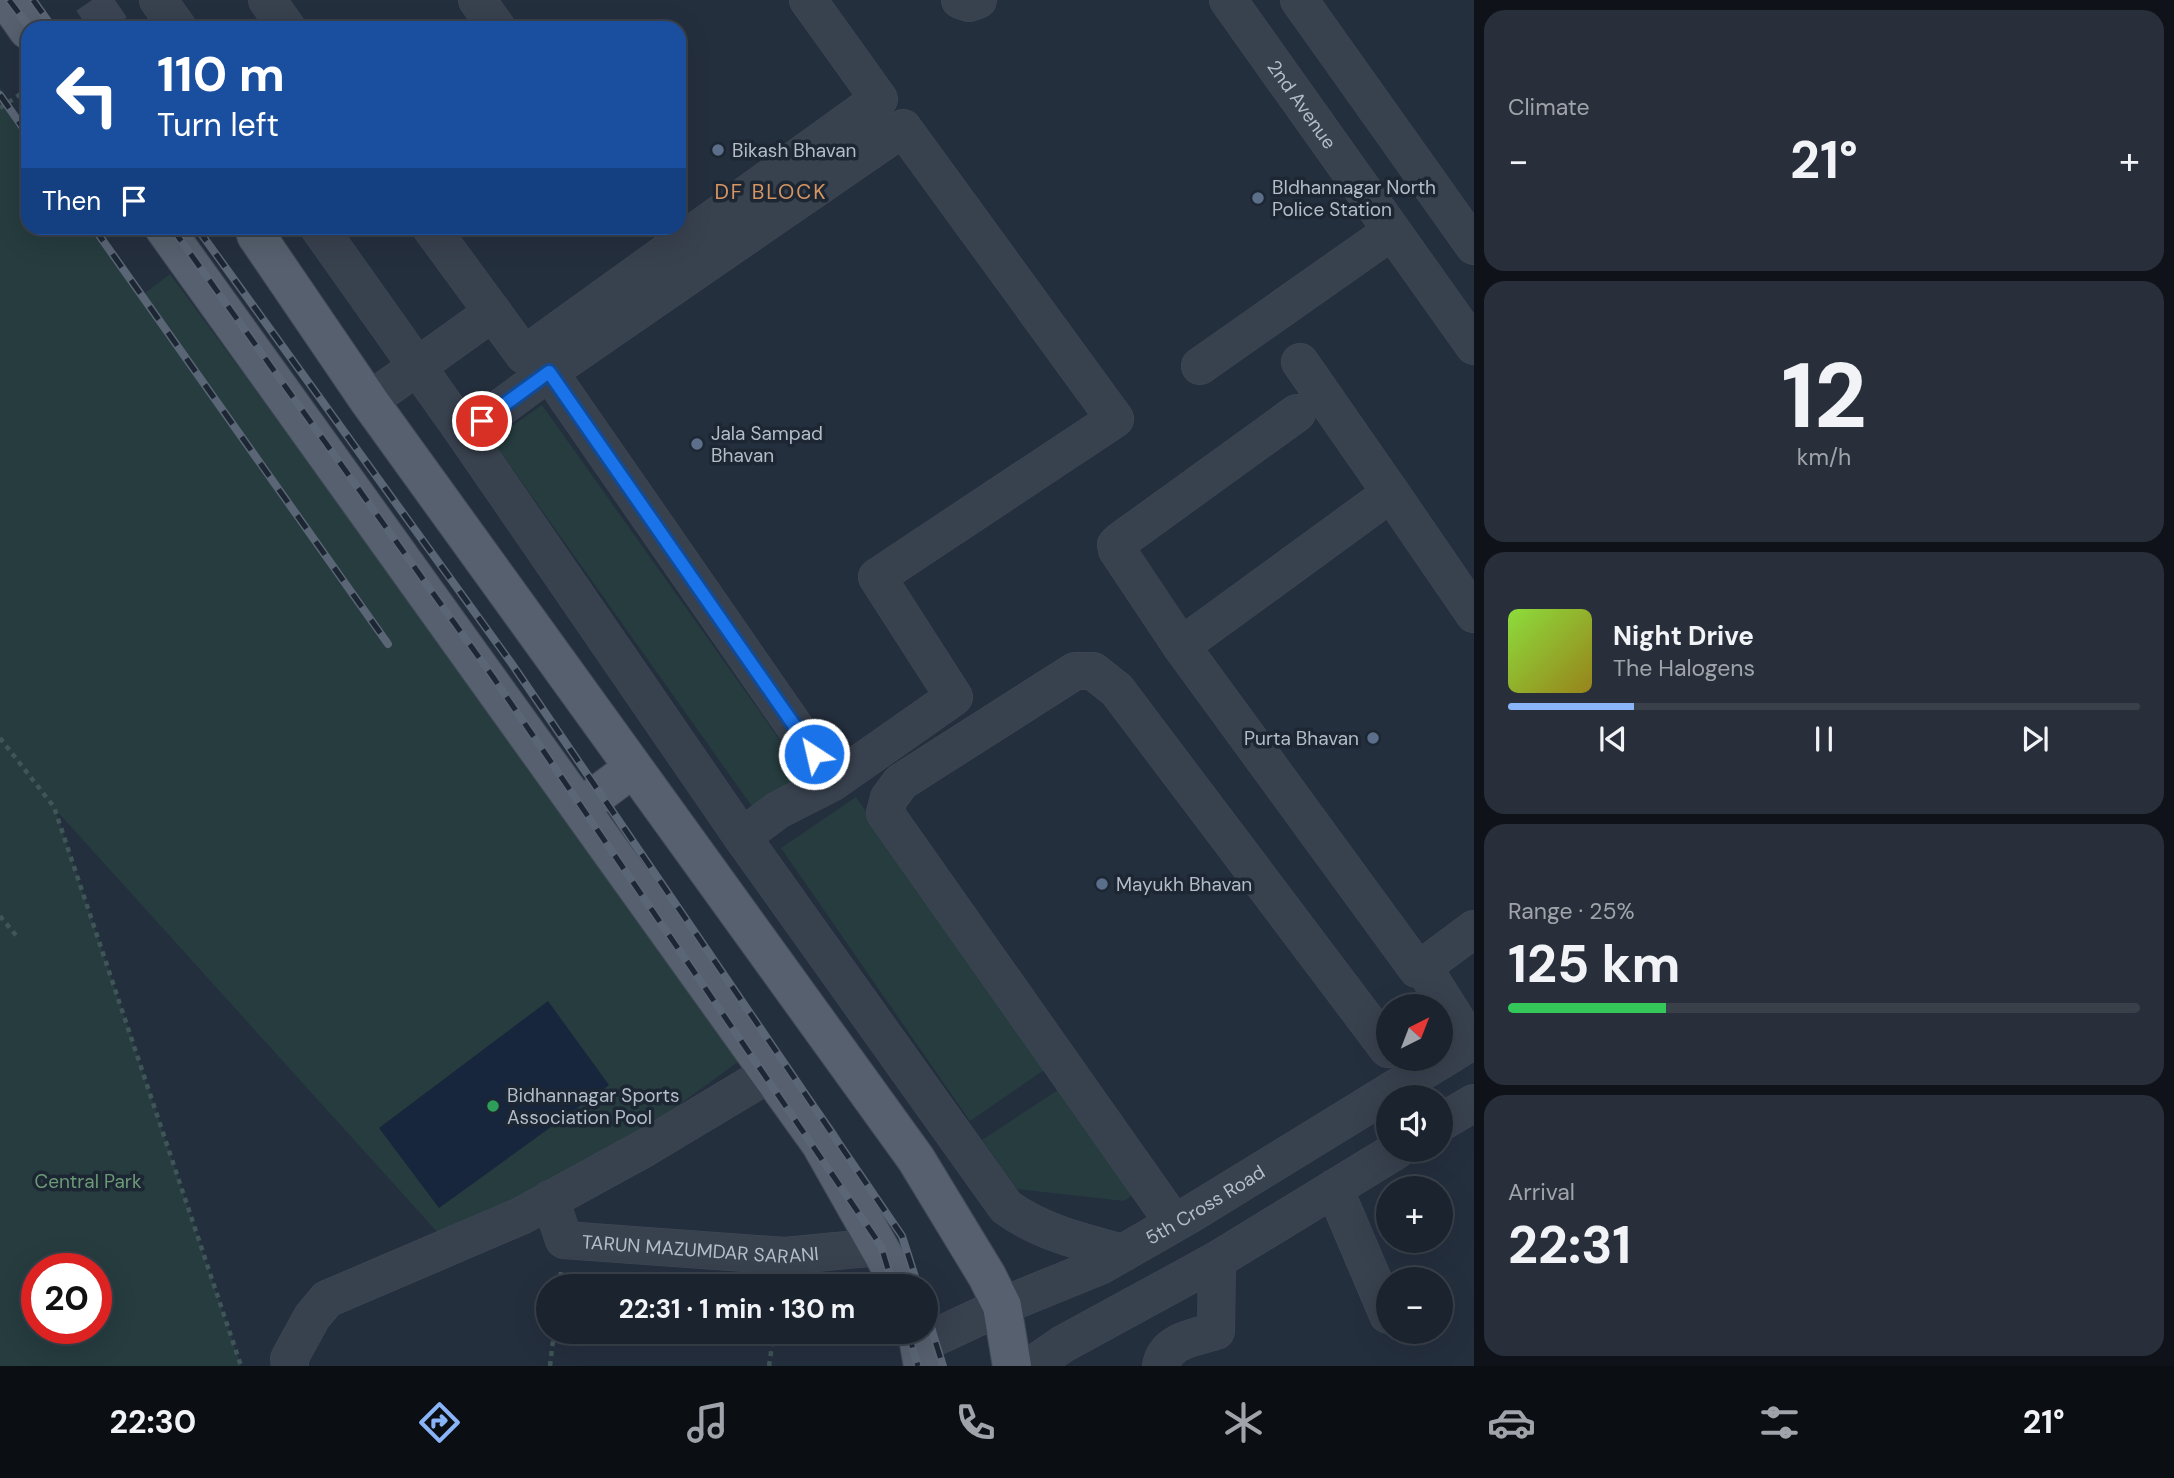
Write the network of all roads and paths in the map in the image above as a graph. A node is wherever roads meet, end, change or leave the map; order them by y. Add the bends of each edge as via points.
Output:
1 (7, 0) edge
2 (158, 0) edge
3 (267, 0) edge
4 (477, 0) edge
5 (808, 0) edge
6 (960, 0) edge
7 (978, 0) edge
8 (1228, 0) edge
9 (1299, 0) edge
10 (22, 21) edge
11 (173, 21) edge
12 (282, 21) edge
13 (492, 21) edge
14 (21, 94) edge
15 (0, 108) edge
16 (1392, 231) junction
17 (169, 235) edge
18 (256, 235) dead end
19 (323, 235) edge
20 (436, 235) edge
21 (1474, 246) edge
22 (493, 312) junction
23 (1474, 346) edge
24 (1300, 362) dead end
25 (1200, 366) dead end
26 (416, 367) junction
27 (549, 372) junction
28 (369, 401) junction
29 (1297, 413) dead end
30 (465, 434) junction
31 (1391, 493) junction
32 (1474, 614) edge
33 (1181, 646) junction
34 (0, 738) edge
35 (634, 768) junction
36 (834, 782) junction
37 (580, 808) junction
38 (741, 837) junction
39 (0, 916) edge
40 (1474, 929) edge
41 (19, 939) dead end
42 (1423, 967) junction
43 (1376, 1033) edge
44 (1472, 1041) edge
45 (1453, 1049) edge
46 (1400, 1071) edge
47 (770, 1073) junction
48 (1474, 1103) edge
49 (1453, 1116) edge
50 (1377, 1162) edge
51 (1334, 1188) junction
52 (551, 1199) junction
53 (1174, 1223) junction
54 (879, 1247) junction
55 (1123, 1253) junction
56 (1217, 1260) junction
57 (894, 1274) edge
58 (1376, 1287) edge
59 (1002, 1306) junction
60 (553, 1344) edge
61 (772, 1344) edge
62 (920, 1347) edge
63 (241, 1366) edge
64 (290, 1366) edge
65 (550, 1366) edge
66 (769, 1366) edge
67 (1012, 1366) edge
68 (1031, 1366) edge
69 (1161, 1366) edge

1 - 10 main road
2 - 11 street
3 - 12 street
4 - 13 street
5 - 22 street via 879,99 524,355
6 - 7 street
8 - 16 street, 2nd Avenue
9 - 21 street
14 - 15 path
16 - 23 street, 2nd Avenue
16 - 25 street
17 - 37 main road
18 - 28 main road
19 - 26 street
20 - 22 street
22 - 26 street
24 - 31 street
26 - 28 street
26 - 30 street
27 - 30 street
27 - 36 street
27 - 36 street via 903,128 1115,419 877,578 954,697
28 - 35 main road
29 - 33 street via 1116,545
30 - 38 street
31 - 32 street
31 - 33 street
33 - 42 street via 1412,963 1417,969
34 - 63 path via 54,807
35 - 37 main road
35 - 59 main road via 916,1159
36 - 38 street via 778,810
37 - 47 main road
38 - 55 street via 1006,1207 1025,1221
39 - 41 path
40 - 42 street
42 - 44 street
43 - 53 street via 1117,690 1093,671 1075,671 901,782 888,798 885,813
44 - 45 street, 5th Cross Road
46 - 53 street, 5th Cross Road
47 - 52 street
47 - 54 main road via 820,1143
48 - 49 street
50 - 51 street
51 - 56 street
51 - 58 street
52 - 54 street, TARUN MAZUMDAR SARANI via 564,1240 785,1256
52 - 64 street via 327,1299 289,1359
53 - 55 street, 5th Cross Road
54 - 57 main road
55 - 59 street, 5th Cross Road
56 - 68 street
56 - 69 street via 1216,1331 1175,1343
59 - 62 street, 5th Cross Road
59 - 67 main road
60 - 65 path
61 - 66 path

